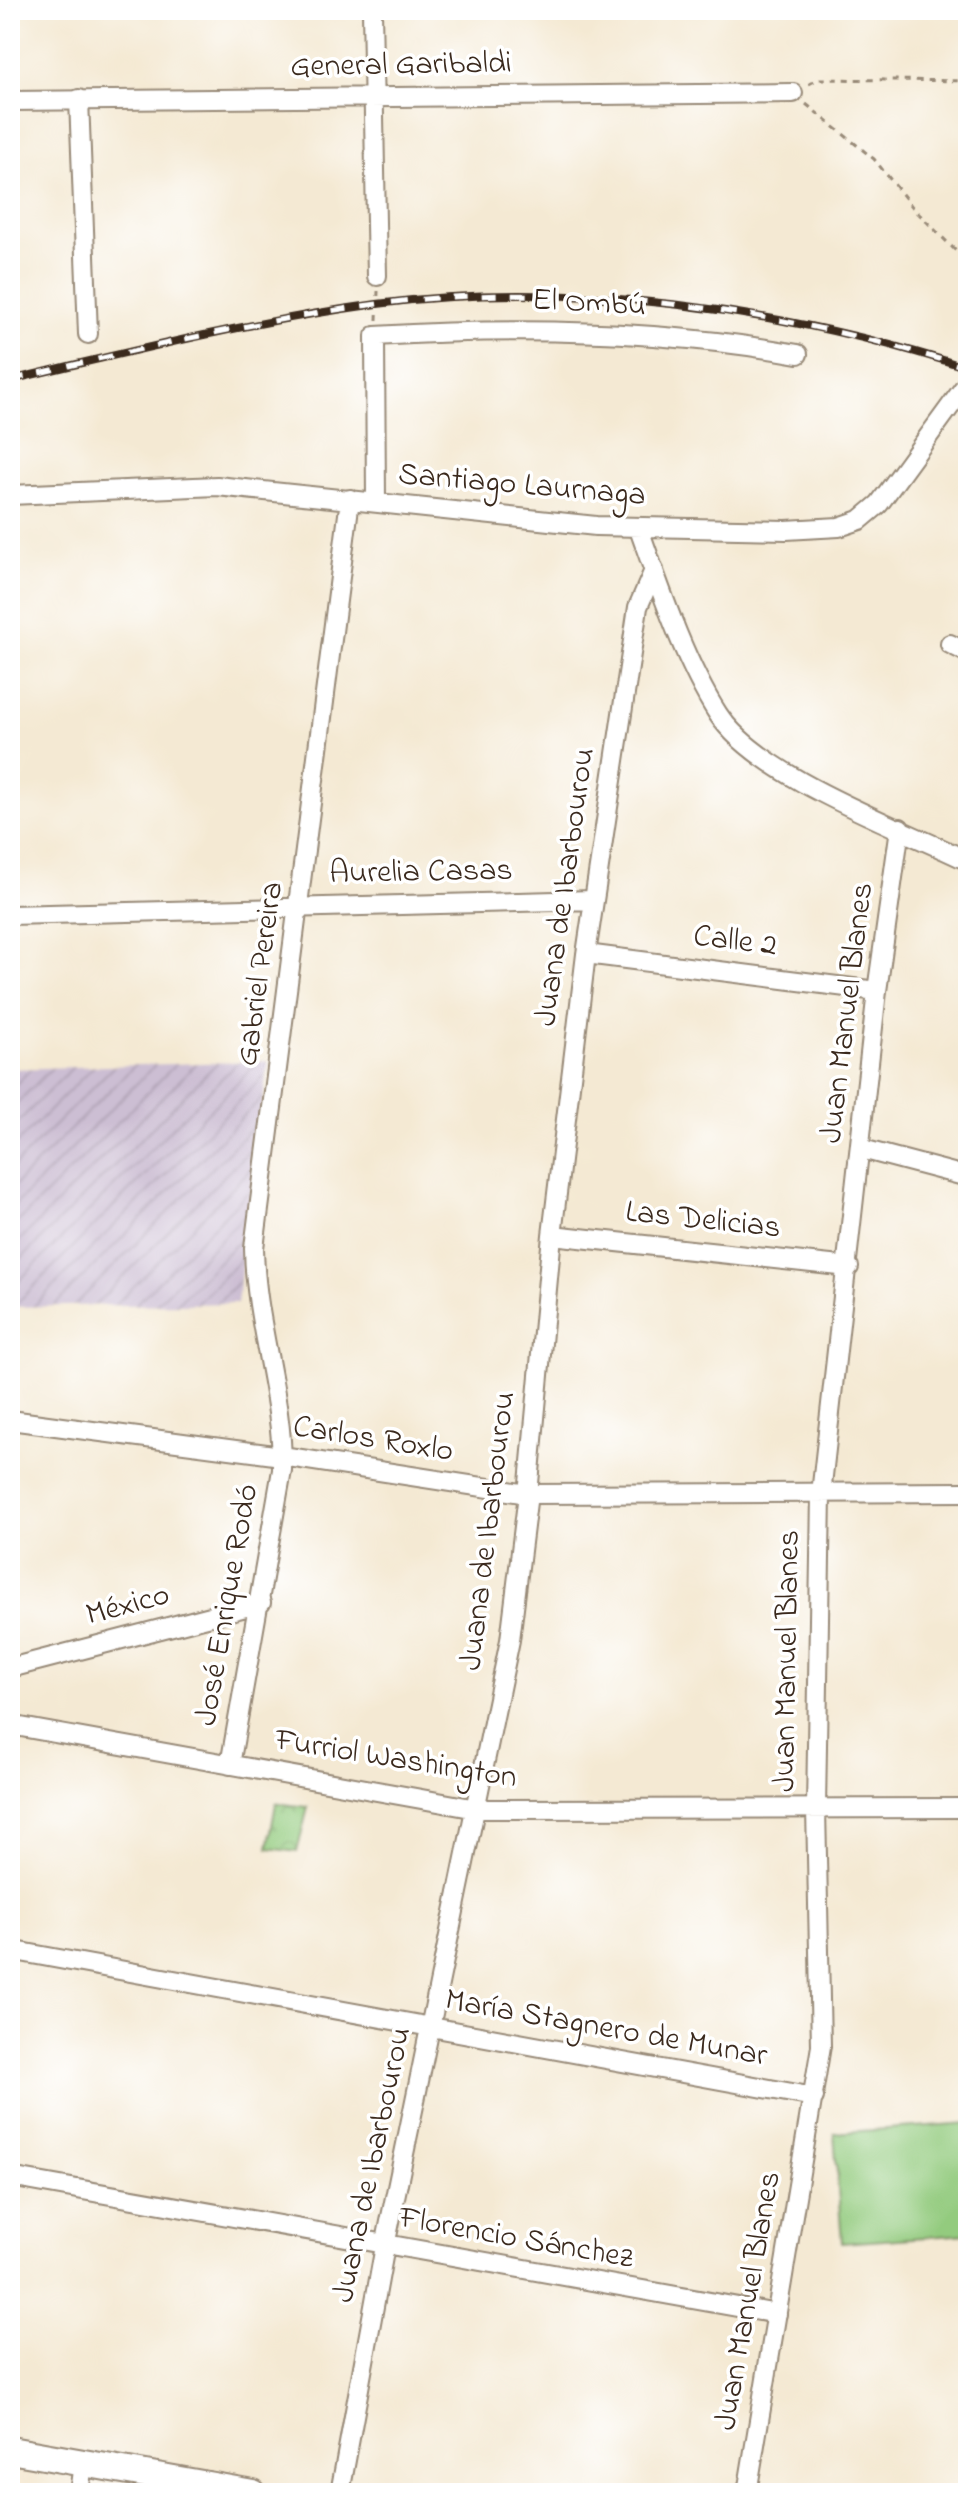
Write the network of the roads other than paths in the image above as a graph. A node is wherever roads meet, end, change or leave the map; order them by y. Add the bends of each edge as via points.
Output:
1 (372, 10) edge
2 (793, 93) road end
3 (373, 96) junction
4 (79, 99) junction
5 (10, 101) edge
6 (377, 276) road end
7 (88, 334) dead end
8 (798, 354) dead end
9 (968, 382) edge
10 (960, 406) edge
11 (10, 495) edge
12 (350, 499) junction
13 (376, 502) junction
14 (639, 529) junction
15 (654, 570) junction
16 (950, 644) dead end
17 (968, 653) edge
18 (900, 828) junction
19 (968, 861) edge
20 (593, 900) junction
21 (300, 906) junction
22 (10, 915) edge
23 (586, 954) junction
24 (877, 991) junction
25 (862, 1149) junction
26 (968, 1177) edge
27 (552, 1235) junction
28 (849, 1267) junction
29 (10, 1420) edge
30 (282, 1456) junction
31 (968, 1492) edge
32 (528, 1494) junction
33 (821, 1494) junction
34 (261, 1603) junction
35 (10, 1668) edge
36 (10, 1725) edge
37 (230, 1765) junction
38 (968, 1808) edge
39 (477, 1809) junction
40 (816, 1809) junction
41 (10, 1950) edge
42 (432, 2028) junction
43 (814, 2097) junction
44 (10, 2177) edge
45 (385, 2246) junction
46 (777, 2314) junction
47 (10, 2450) edge
48 (83, 2463) junction
49 (79, 2493) edge
50 (253, 2493) edge
51 (340, 2493) edge
52 (747, 2493) edge

1 - 3 street
2 - 3 street, General Garibaldi
3 - 4 street, General Garibaldi
3 - 6 street
4 - 5 street, General Garibaldi
4 - 7 street
8 - 13 street, El Ombú via 737,343 562,330 375,336
9 - 10 street, Santiago Laurnaga
10 - 14 street, Santiago Laurnaga via 860,520 839,527 786,530
11 - 12 street, Santiago Laurnaga via 217,486
12 - 13 street, Santiago Laurnaga
12 - 21 street, Gabriel Pereira
13 - 14 street, Santiago Laurnaga
14 - 15 street
15 - 18 street via 719,716 780,771
15 - 20 street, Juana de Ibarbourou via 638,607
16 - 17 street
18 - 19 street
18 - 24 street, Juan Manuel Blanes
20 - 21 street, Aurelia Casas
20 - 23 street, Juana de Ibarbourou
21 - 22 street, Aurelia Casas
21 - 30 street, Gabriel Pereira via 254,1248
23 - 24 street, Calle 2
23 - 27 street, Juana de Ibarbourou
24 - 25 street, Juan Manuel Blanes
25 - 26 street
25 - 28 street, Juan Manuel Blanes
27 - 28 street, Las Delicias
27 - 32 street, Juana de Ibarbourou
28 - 33 street, Juan Manuel Blanes
29 - 30 street, Carlos Roxlo
30 - 32 street, Carlos Roxlo
30 - 34 street, José Enrique Rodó
31 - 33 street, Carlos Roxlo
32 - 33 street, Carlos Roxlo
32 - 39 street, Juana de Ibarbourou via 510,1640
33 - 40 street, Juan Manuel Blanes
34 - 35 street, México
34 - 37 street, José Enrique Rodó
36 - 37 street, Furriol Washington
37 - 39 street, Furriol Washington
38 - 40 street, Furriol Washington
39 - 40 street, Furriol Washington
39 - 42 street, Juana de Ibarbourou
40 - 43 street, Juan Manuel Blanes via 821,2046
41 - 42 street, María Stagnero de Munar
42 - 43 street, María Stagnero de Munar
42 - 45 street, Juana de Ibarbourou
43 - 46 street, Juan Manuel Blanes
44 - 45 street, Florencio Sánchez
45 - 46 street, Florencio Sánchez
45 - 51 street, Juana de Ibarbourou
46 - 52 street, Juan Manuel Blanes
47 - 48 street
48 - 49 street
48 - 50 street

